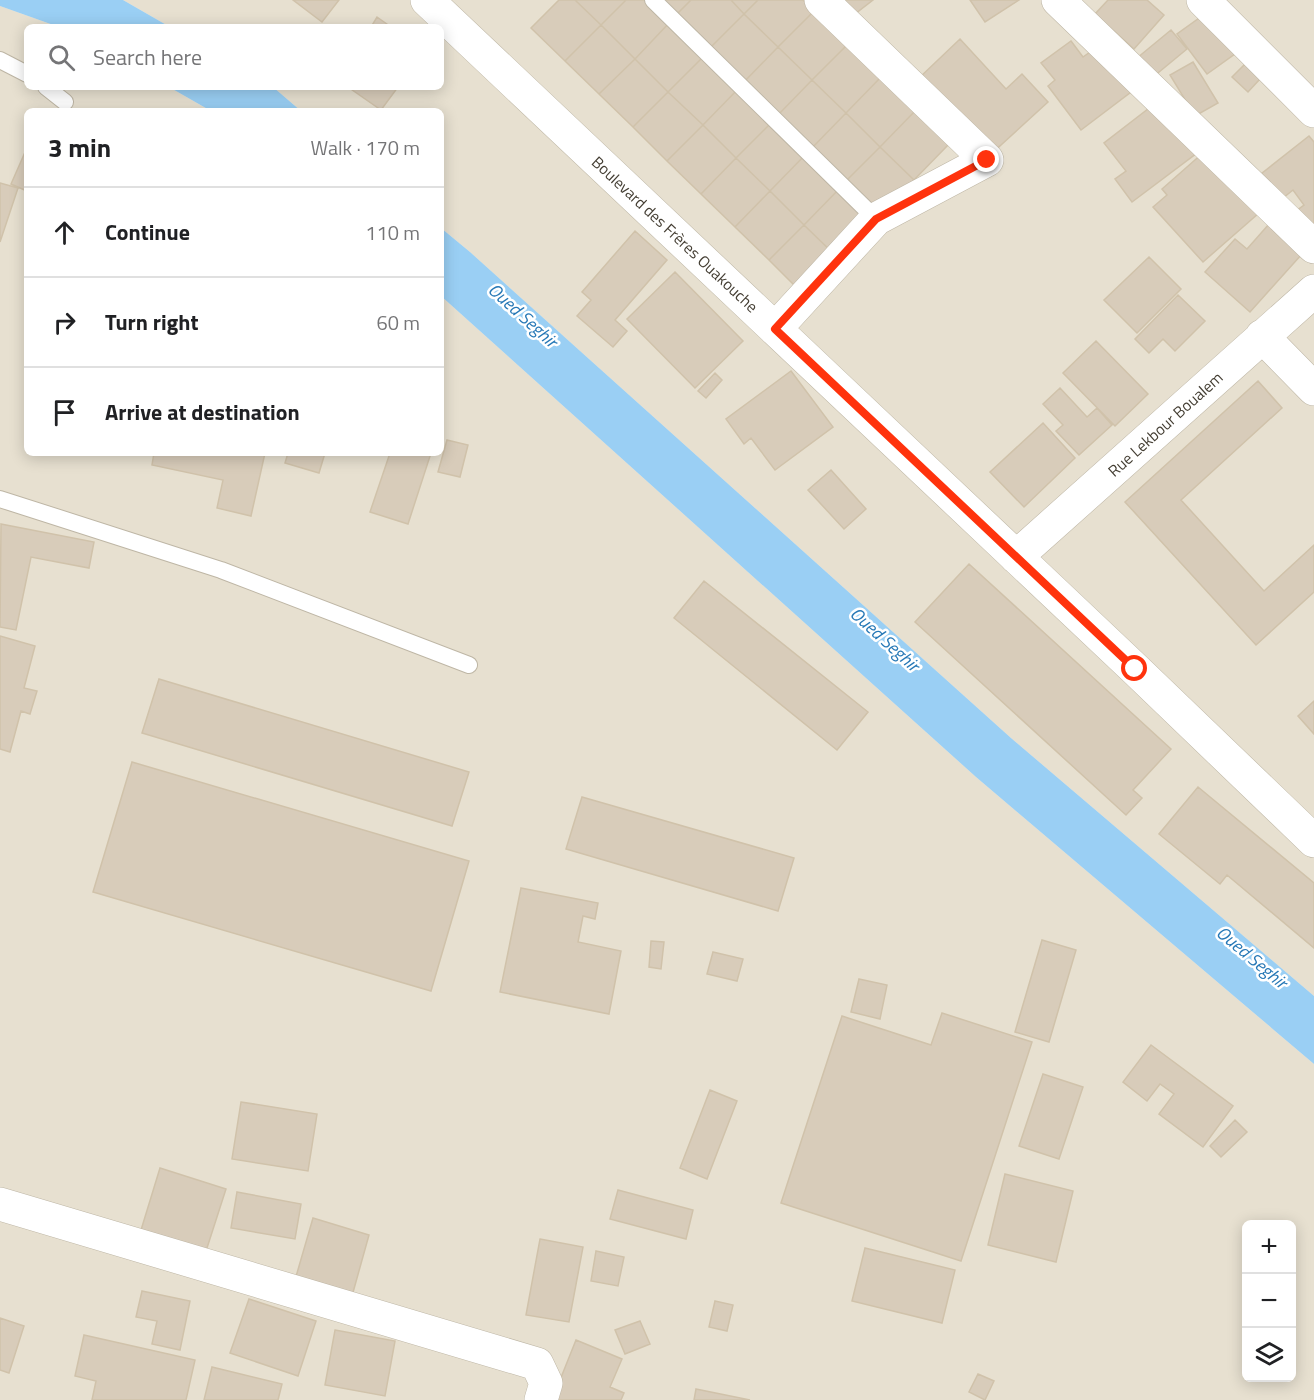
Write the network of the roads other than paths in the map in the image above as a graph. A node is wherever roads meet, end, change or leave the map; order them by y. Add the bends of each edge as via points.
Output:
1 (427, 0) edge
2 (653, 0) edge
3 (821, 0) edge
4 (1058, 0) edge
5 (1203, 0) edge
6 (0, 60) edge
7 (24, 72) edge
8 (50, 90) edge
9 (65, 102) dead end
10 (1314, 111) edge
11 (876, 219) junction
12 (1314, 247) edge
13 (1314, 291) edge
14 (775, 329) junction
15 (1262, 336) junction
16 (1314, 389) edge
17 (0, 499) edge
18 (1016, 557) junction
19 (469, 665) dead end
20 (1314, 841) edge
21 (0, 1204) edge
22 (541, 1400) edge

1 - 14 street, Boulevard des Frères Ouakouche
2 - 11 lane
3 - 11 street via 987,160
4 - 12 street
5 - 10 street
6 - 7 lane
8 - 9 lane
11 - 14 street
13 - 15 street, Rue Lekbour Boualem
14 - 18 street, Boulevard des Frères Ouakouche
15 - 16 street
15 - 18 street, Rue Lekbour Boualem
17 - 19 lane via 220,570
18 - 20 street, Boulevard des Frères Ouakouche
21 - 22 street via 537,1364 546,1383

